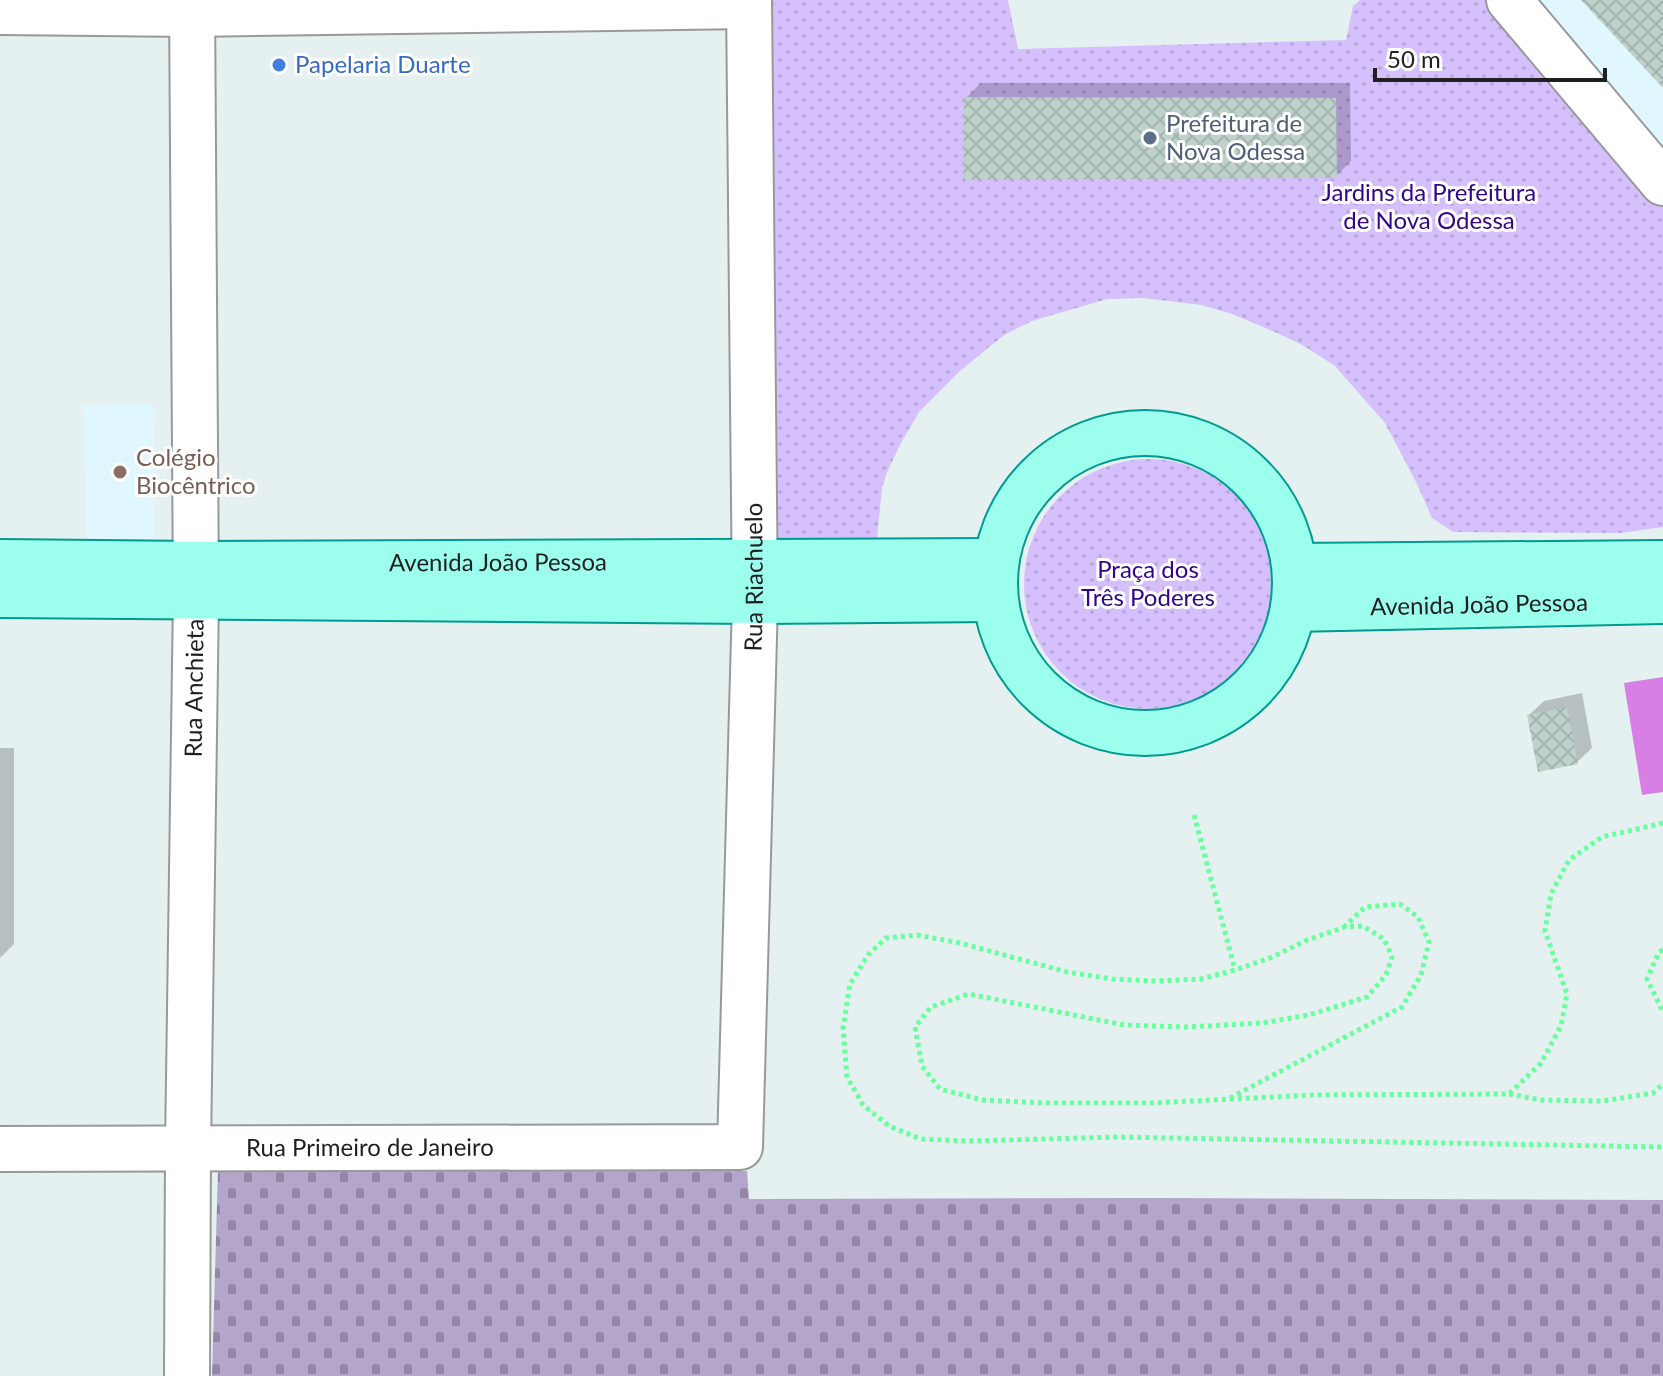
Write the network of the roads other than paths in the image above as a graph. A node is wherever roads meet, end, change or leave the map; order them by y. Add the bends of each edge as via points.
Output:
1 (1509, 0) edge
2 (749, 3) edge
3 (192, 7) edge
4 (0, 12) edge
5 (1663, 183) edge
6 (1663, 563) edge
7 (1295, 566) junction
8 (20, 579) edge
9 (196, 580) junction
10 (995, 580) junction
11 (755, 582) junction
12 (1663, 601) edge
13 (1293, 609) junction
14 (740, 1147) joint
15 (188, 1148) junction
16 (0, 1149) edge
17 (187, 1376) edge

1 - 5 street
2 - 3 street
2 - 11 street, Rua Riachuelo
3 - 4 street
3 - 9 street, Rua Anchieta
6 - 7 main road, Avenida João Pessoa
7 - 10 main road via 1280,516 1248,474 1228,458 1180,437 1132,433 1089,443 1034,481 1008,518
7 - 13 main road
8 - 9 main road, Avenida João Pessoa
9 - 11 main road, Avenida João Pessoa
9 - 15 street, Rua Anchieta
10 - 11 main road, Avenida João Pessoa
10 - 13 main road via 999,619 1014,657 1039,689 1090,723 1150,733 1200,722 1244,696 1281,648
11 - 14 street, Rua Riachuelo
12 - 13 main road, Avenida João Pessoa
14 - 15 street, Rua Primeiro de Janeiro
15 - 16 street, Rua Primeiro de Janeiro
15 - 17 street, Rua Anchieta

